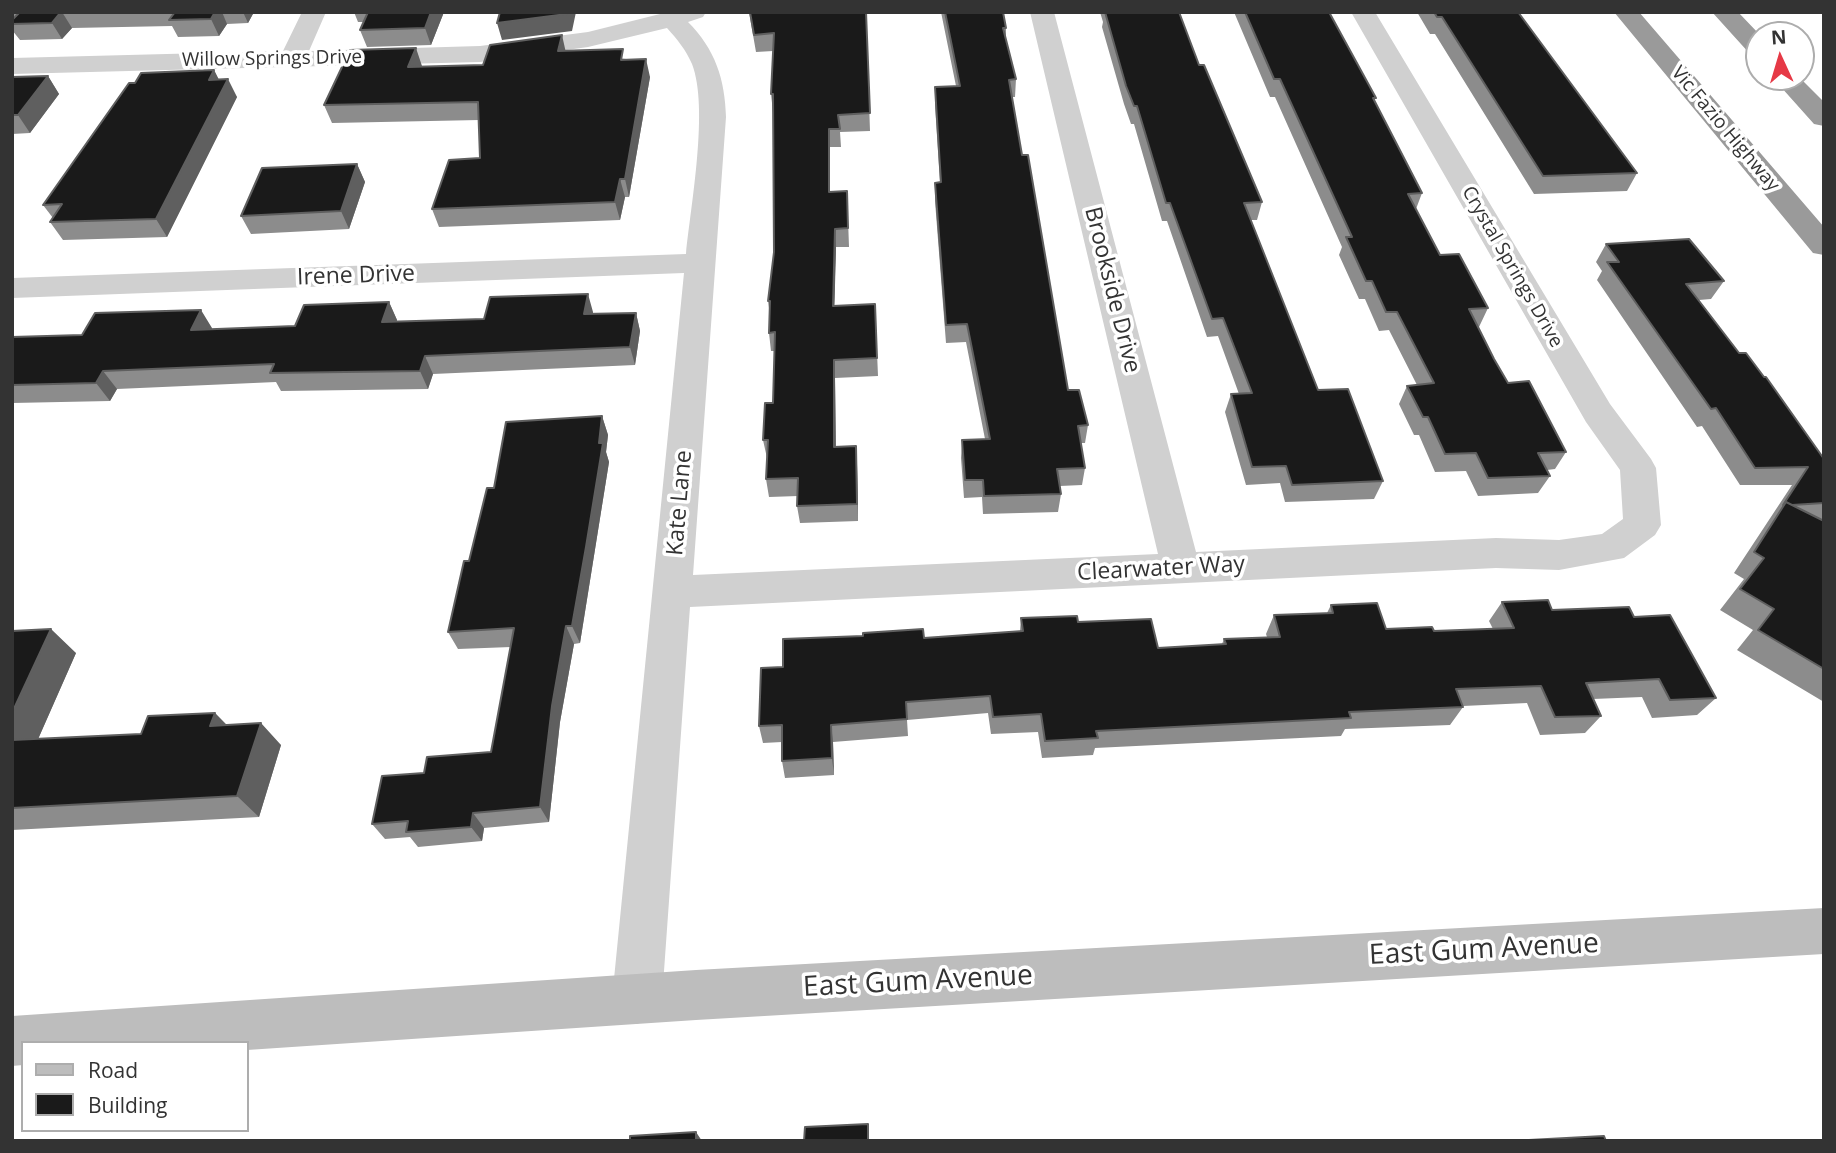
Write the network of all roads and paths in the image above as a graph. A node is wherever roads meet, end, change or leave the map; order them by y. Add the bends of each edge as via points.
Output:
1 (314, 12) edge
2 (1042, 12) edge
3 (1363, 12) edge
4 (1626, 12) edge
5 (1724, 12) edge
6 (684, 16) edge
7 (1745, 34) edge
8 (293, 57) junction
9 (12, 66) edge
10 (1798, 91) edge
11 (1824, 118) edge
12 (1824, 246) edge
13 (700, 263) junction
14 (12, 288) edge
15 (1642, 525) joint
16 (1181, 568) junction
17 (672, 592) junction
18 (1824, 931) edge
19 (636, 999) junction
20 (12, 1041) edge

1 - 8 street
2 - 16 street, Brookside Drive
3 - 15 street, Crystal Springs Drive via 1598,413 1638,468
4 - 12 highway, Vic Fazio Highway
5 - 7 highway
6 - 8 street, Willow Springs Drive via 551,47 480,54
6 - 13 street, Kate Lane via 709,71 713,92
8 - 9 street, Willow Springs Drive
10 - 11 highway
13 - 14 street, Irene Drive
13 - 17 street, Kate Lane
15 - 16 street, Clearwater Way via 1611,548 1559,555 1496,553
16 - 17 street, Clearwater Way
17 - 19 street, Kate Lane
18 - 19 street, East Gum Avenue
19 - 20 street, East Gum Avenue

